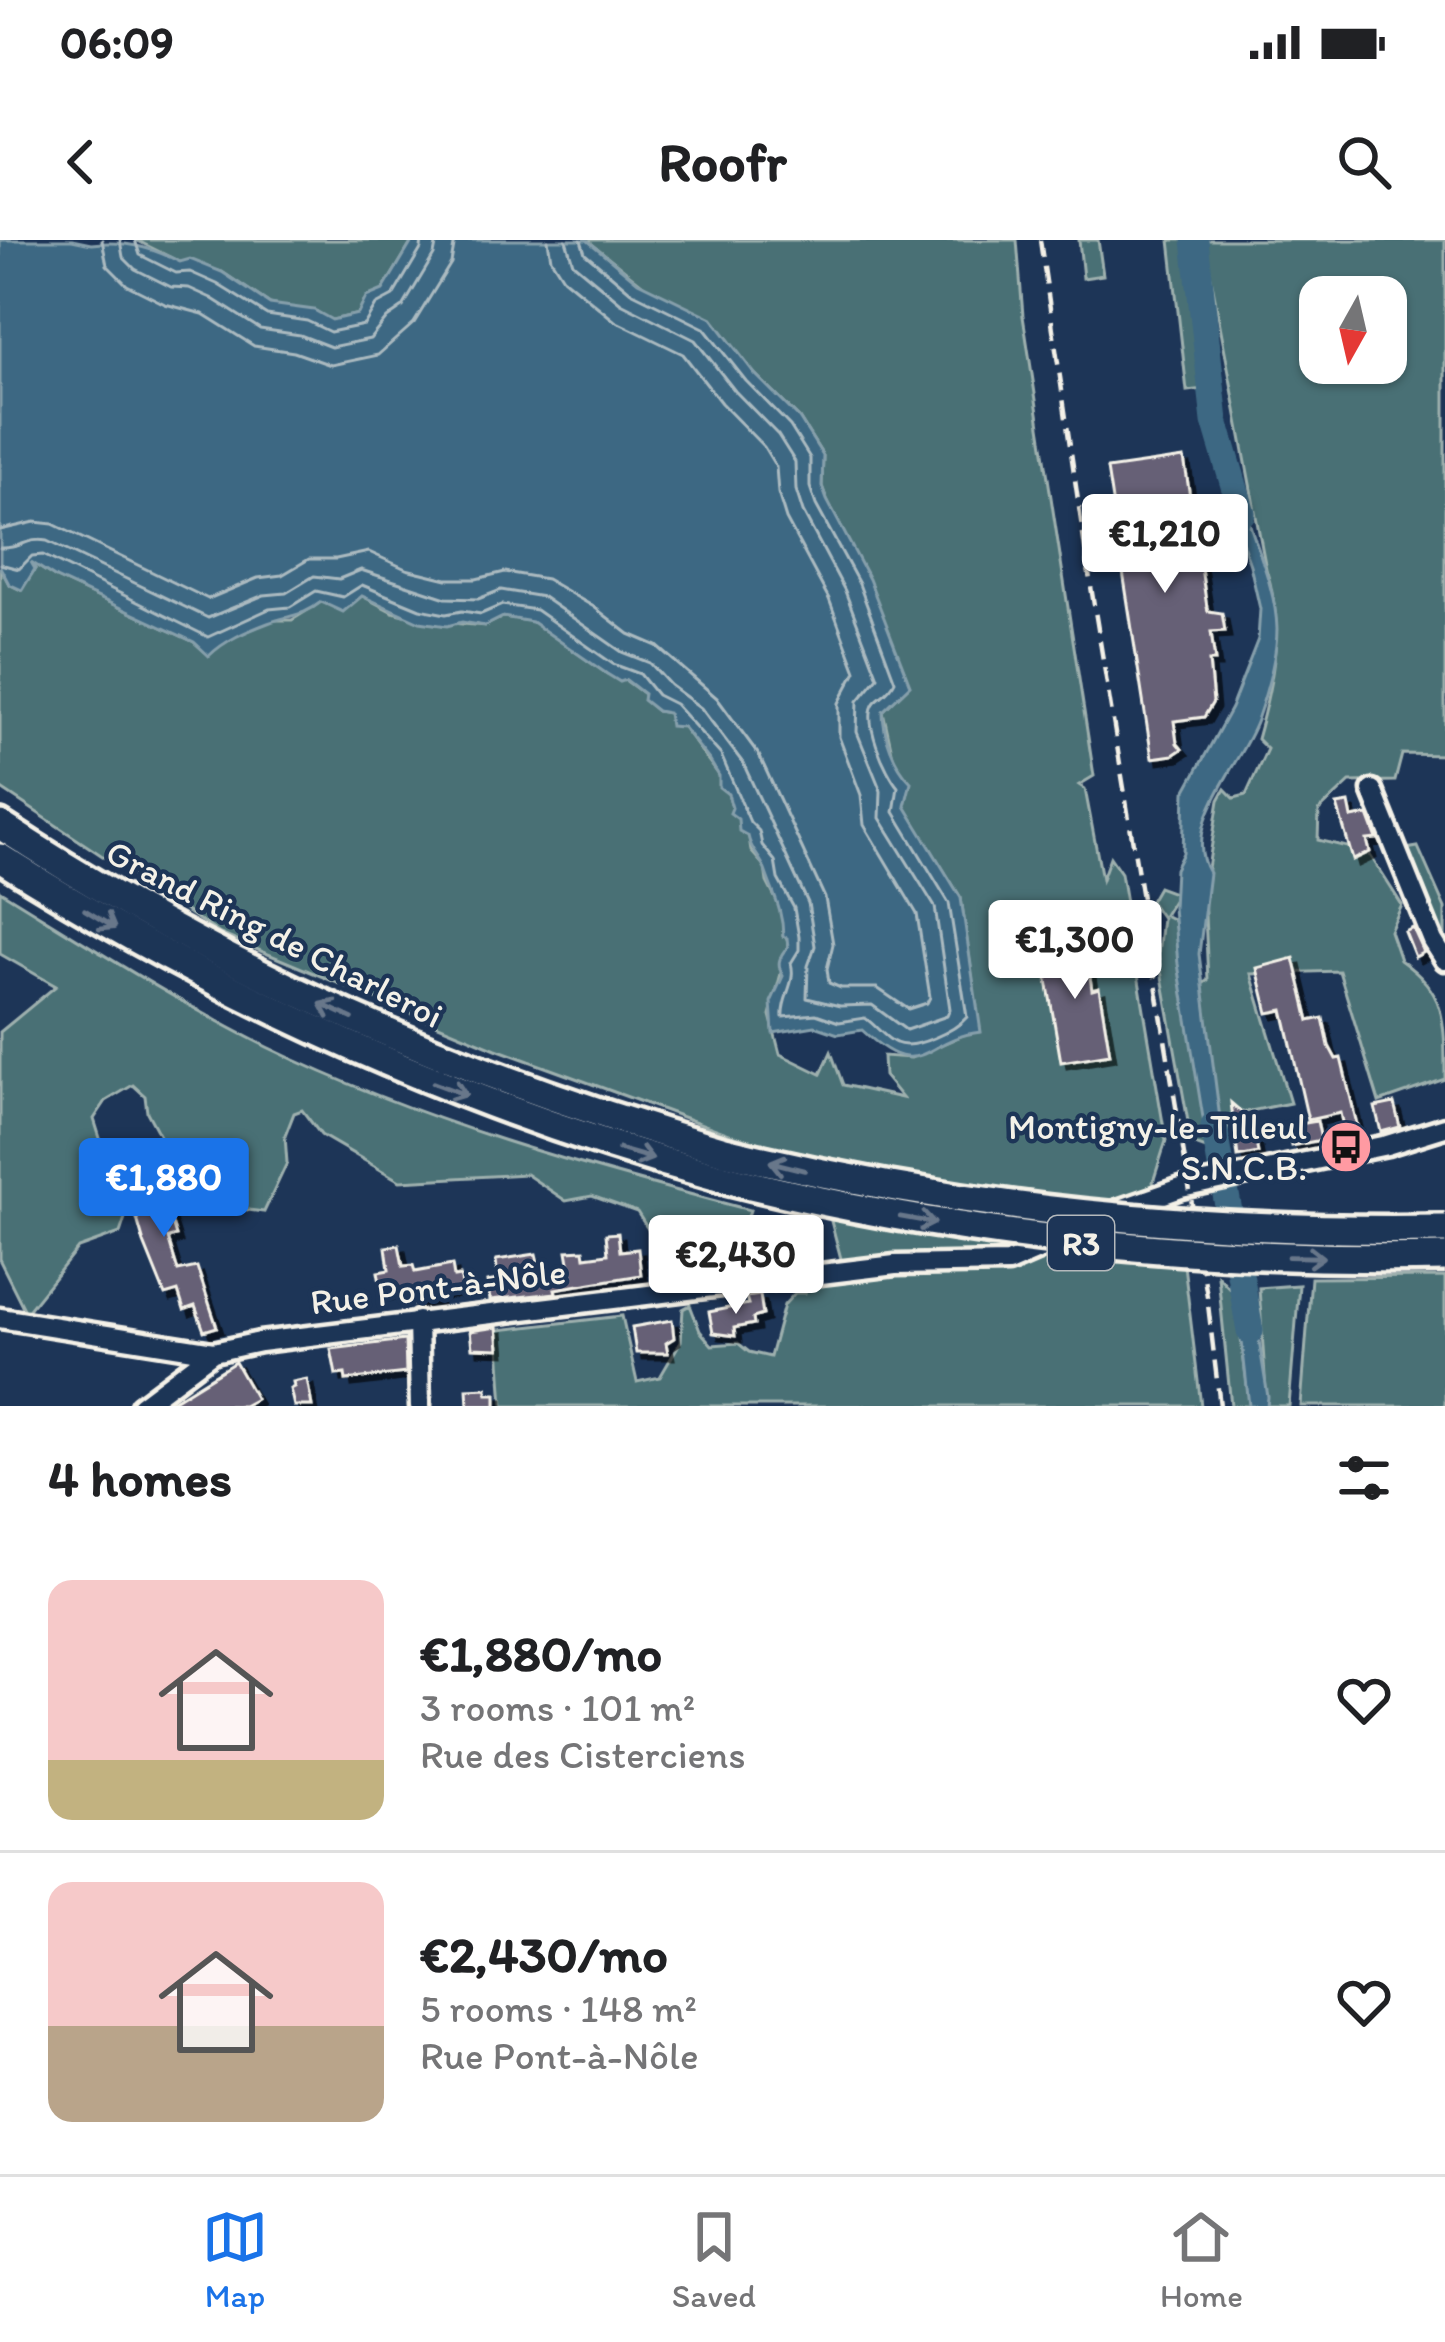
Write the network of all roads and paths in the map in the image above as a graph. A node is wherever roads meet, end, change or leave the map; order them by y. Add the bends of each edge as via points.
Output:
1 (1372, 790) dead end
2 (0, 804) edge
3 (0, 825) edge
4 (0, 858) edge
5 (142, 911) junction
6 (1445, 960) edge
7 (1445, 1127) edge
8 (725, 1165) junction
9 (1445, 1229) edge
10 (1445, 1257) edge
11 (0, 1318) edge
12 (418, 1321) junction
13 (213, 1352) junction
14 (141, 1406) edge
15 (420, 1406) edge

1 - 6 street
2 - 5 highway via 112,878
3 - 5 highway, Grand Ring de Charleroi / R3
4 -> 8 highway, Grand Ring de Charleroi / R3 via 123,933 340,1043 551,1127
8 -> 5 highway, Grand Ring de Charleroi / R3 via 436,1055
7 - 12 street, Rue Pont-à-Nôle via 1181,1188 1110,1212 1008,1263 895,1265
9 -> 8 highway, Grand Ring de Charleroi / R3, bridge via 1254,1228 1012,1208
8 -> 10 highway, Grand Ring de Charleroi / R3, bridge via 801,1198 1012,1236 1254,1256
11 - 13 street
12 - 13 street, Rue Pont-à-Nôle
12 - 15 street
13 - 14 street, Rue Pont-à-Nôle

